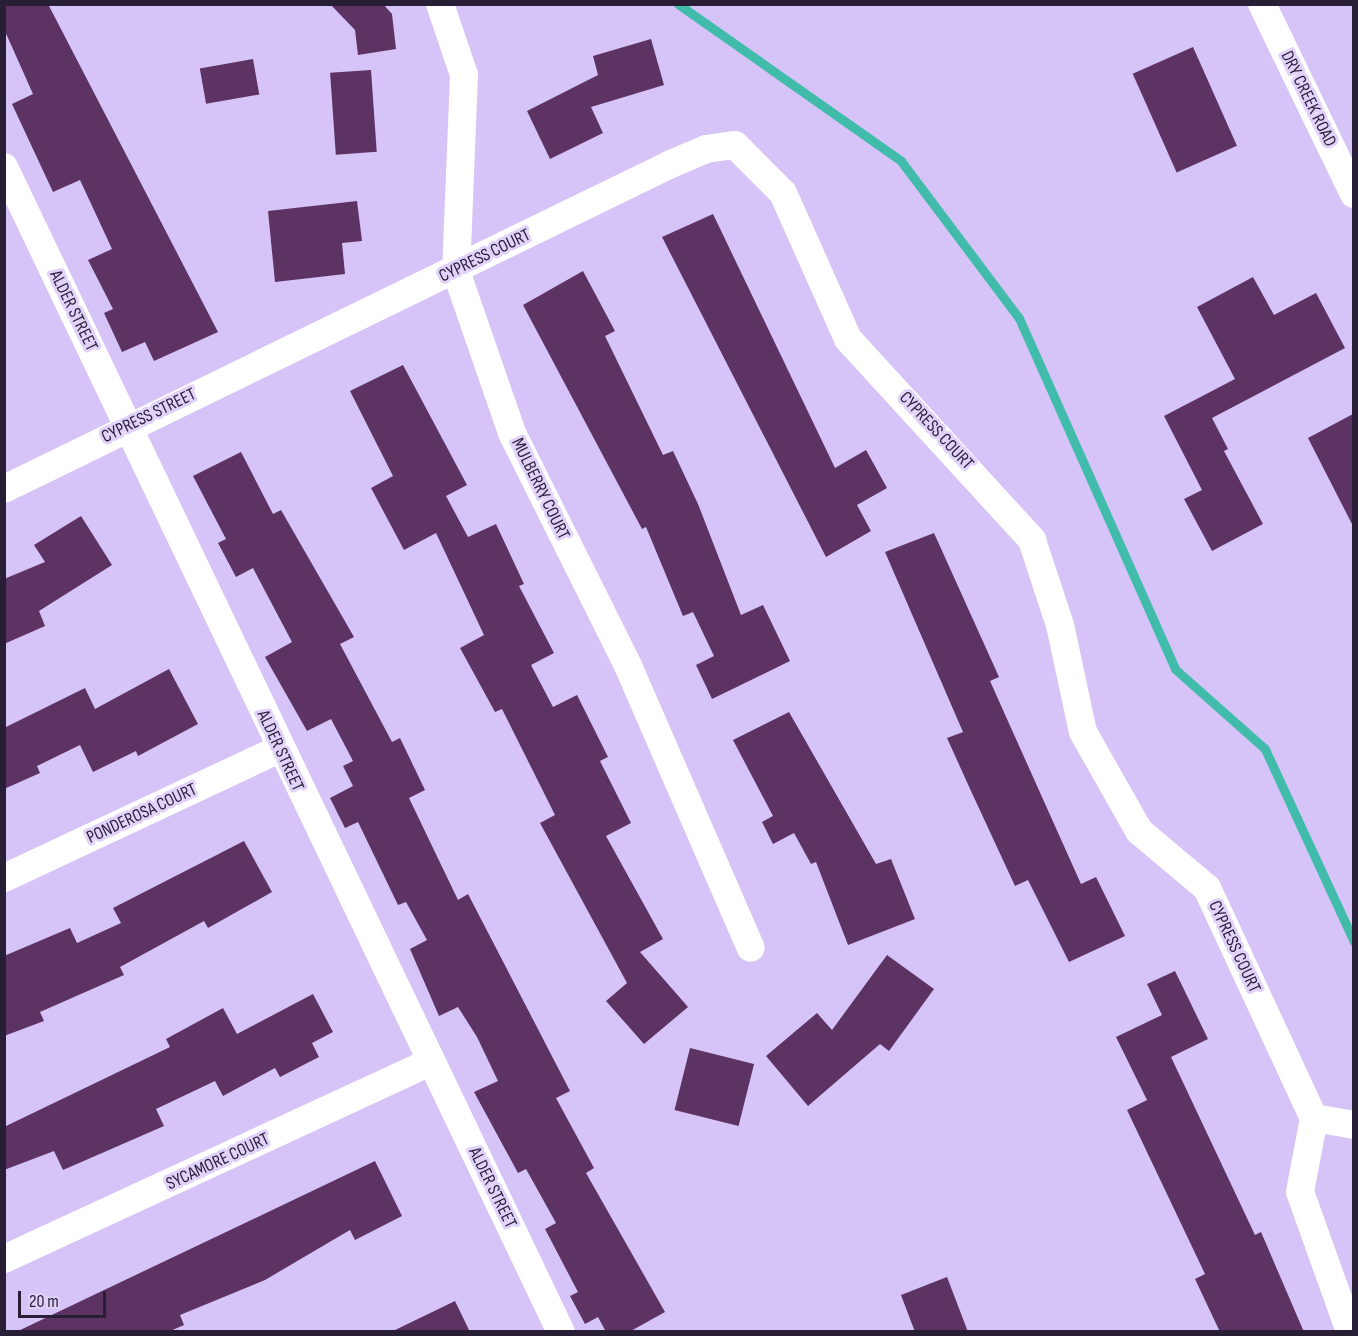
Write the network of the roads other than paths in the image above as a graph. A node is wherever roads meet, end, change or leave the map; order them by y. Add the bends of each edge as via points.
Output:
1 (440, 4) edge
2 (1262, 4) edge
3 (4, 167) edge
4 (1353, 194) edge
5 (456, 272) junction
6 (294, 345) joint
7 (128, 426) junction
8 (4, 489) edge
9 (279, 749) junction
10 (4, 878) edge
11 (751, 948) dead end
12 (431, 1062) junction
13 (1314, 1118) junction
14 (1353, 1125) edge
15 (4, 1259) edge
16 (561, 1332) edge
17 (1350, 1332) edge

1 - 5 street, MULBERRY COURT via 464,75
2 - 4 street, DRY CREEK ROAD
3 - 7 street, ALDER STREET
5 - 6 street, CYPRESS COURT
5 - 11 street, MULBERRY COURT via 512,433 629,668
5 - 13 street, CYPRESS COURT via 706,149 735,145 758,164 783,193 848,339 1032,540 1060,625 1083,732 1139,831 1207,888
6 - 7 street, CYPRESS STREET
7 - 8 street, CYPRESS STREET
7 - 9 street, ALDER STREET
9 - 10 street, PONDEROSA COURT
9 - 12 street, ALDER STREET
12 - 15 street, SYCAMORE COURT
12 - 16 street, ALDER STREET
13 - 14 street
13 - 17 street via 1300,1192

